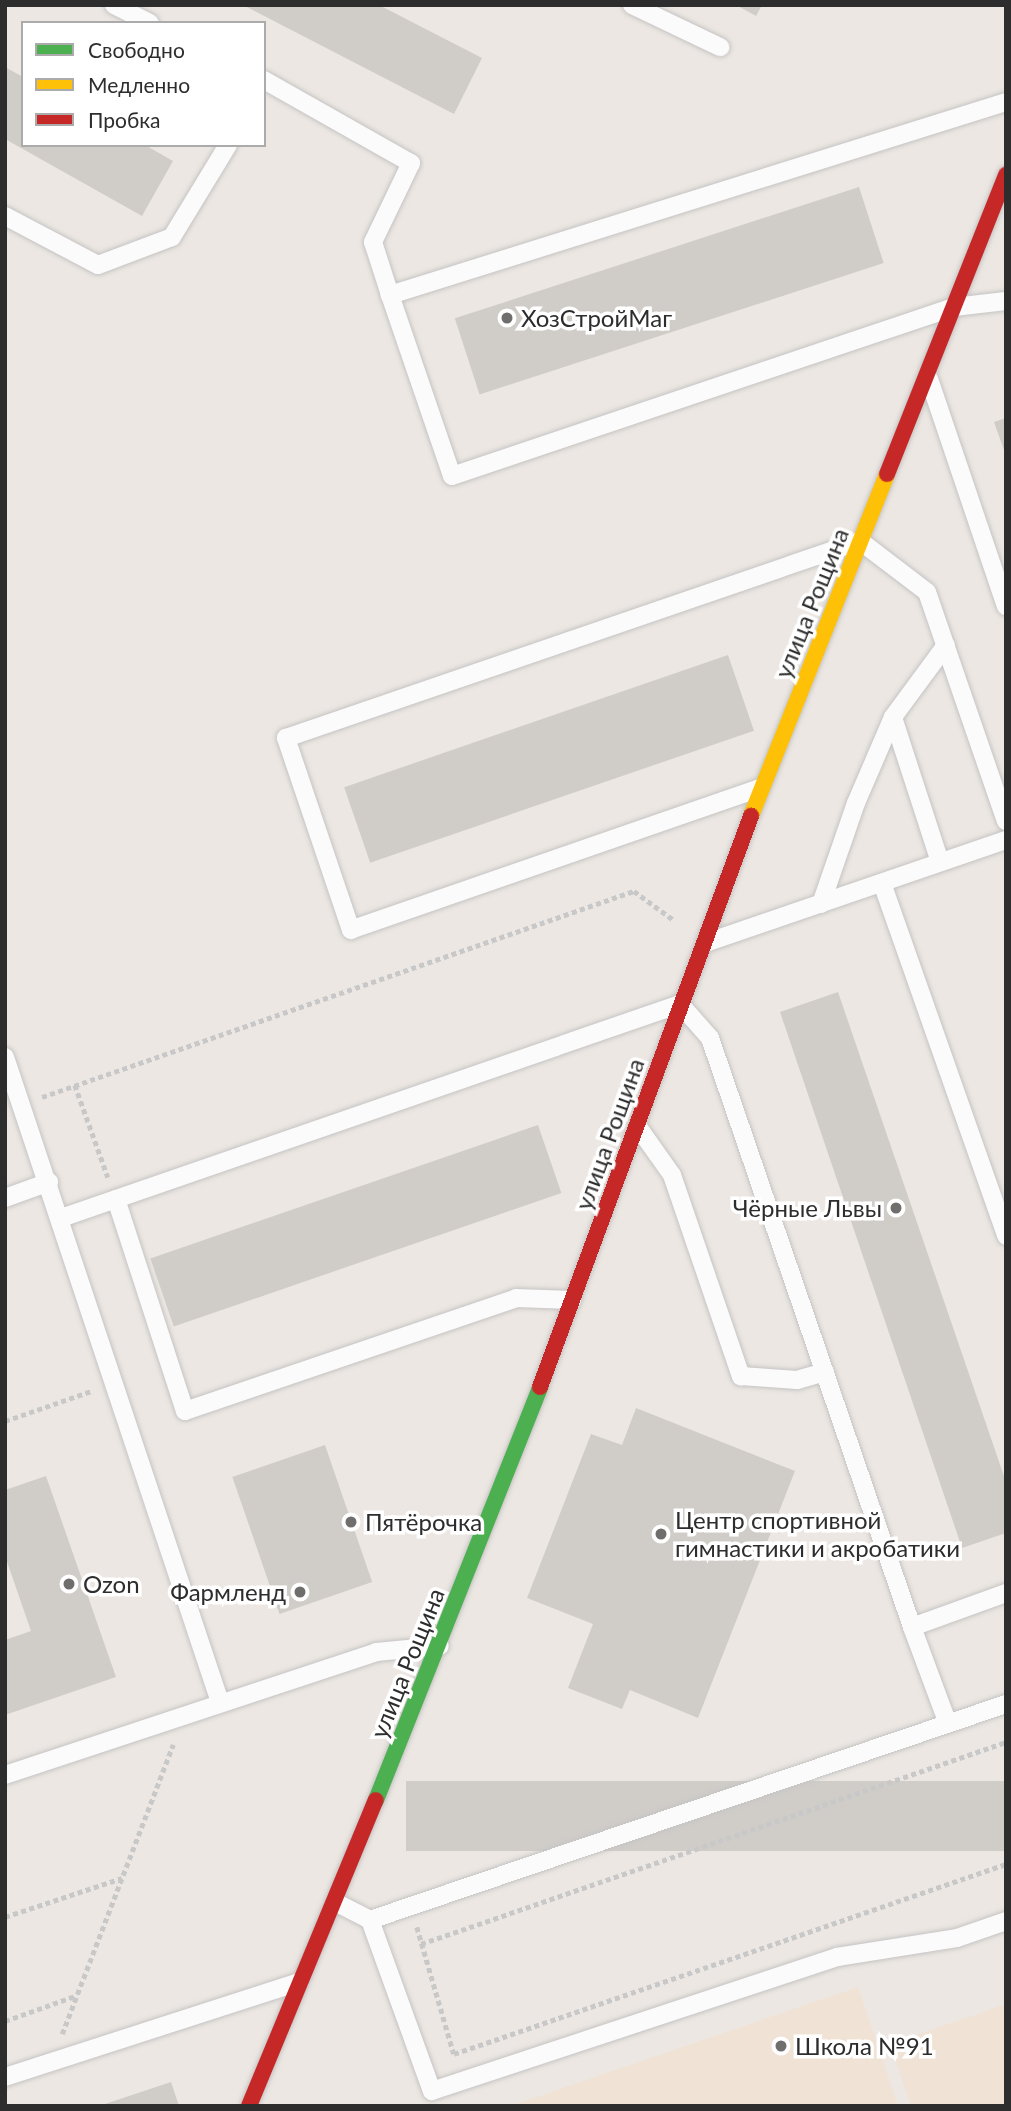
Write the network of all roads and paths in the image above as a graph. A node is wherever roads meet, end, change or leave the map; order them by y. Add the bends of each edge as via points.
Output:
1 (114, 5) edge
2 (632, 5) edge
3 (146, 21) edge
4 (720, 47) dead end
5 (266, 84) edge
6 (1006, 102) edge
7 (227, 147) edge
8 (1006, 175) edge
9 (5, 216) edge
10 (390, 295) junction
11 (1006, 301) edge
12 (954, 307) junction
13 (927, 373) junction
14 (860, 541) junction
15 (1006, 606) edge
16 (946, 645) junction
17 (893, 717) junction
18 (762, 787) junction
19 (1006, 821) edge
20 (1006, 840) edge
21 (940, 862) junction
22 (882, 883) junction
23 (821, 904) junction
24 (704, 943) junction
25 (680, 1004) junction
26 (5, 1058) edge
27 (75, 1085) junction
28 (21, 1105) junction
29 (636, 1124) junction
30 (49, 1182) junction
31 (5, 1198) edge
32 (116, 1199) junction
33 (61, 1218) junction
34 (1006, 1236) edge
35 (572, 1300) junction
36 (825, 1372) junction
37 (115, 1383) junction
38 (5, 1421) edge
39 (1006, 1593) edge
40 (912, 1627) junction
41 (440, 1646) junction
42 (220, 1703) junction
43 (1006, 1704) edge
44 (185, 1714) junction
45 (948, 1724) junction
46 (1006, 1742) edge
47 (5, 1776) edge
48 (1006, 1864) edge
49 (122, 1878) junction
50 (335, 1902) junction
51 (5, 1917) edge
52 (370, 1920) junction
53 (1006, 1921) edge
54 (302, 1981) junction
55 (76, 1996) junction
56 (5, 2021) edge
57 (51, 2062) junction
58 (5, 2077) edge
59 (249, 2106) edge

1 - 3 lane
2 - 4 lane
5 - 10 lane via 411,163 373,242
6 - 10 lane
7 - 9 lane via 172,237 98,265
8 - 12 street, улица Рощина
10 - 12 lane via 452,476
11 - 12 lane
12 - 13 street, улица Рощина
13 - 14 street, улица Рощина
13 - 15 lane
14 - 16 lane via 927,592
14 - 18 street, улица Рощина
14 - 18 lane via 286,738 351,930
16 - 17 lane
16 - 19 lane
17 - 21 lane
17 - 23 lane via 856,803
18 - 24 street, улица Рощина
20 - 21 lane
21 - 22 lane
22 - 23 lane
22 - 34 lane
23 - 24 lane
24 - 25 street, улица Рощина
24 - 27 path via 634,891
25 - 29 street, улица Рощина
25 - 32 lane
25 - 36 lane via 710,1038
26 - 28 lane
27 - 28 path
27 - 32 path
28 - 30 lane
29 - 35 street, улица Рощина
29 - 36 lane via 672,1175 741,1376 797,1380
30 - 31 lane
30 - 33 lane
32 - 33 lane
32 - 35 lane via 185,1411 516,1298
33 - 37 lane
35 - 41 street, улица Рощина
36 - 40 lane
37 - 38 path
37 - 42 lane
39 - 40 lane
40 - 45 lane
41 - 42 lane via 376,1652
41 - 50 street, улица Рощина
42 - 44 lane
43 - 45 lane
44 - 47 lane
44 - 49 path
45 - 52 lane
46 - 48 path via 421,1944 454,2054
49 - 51 path
49 - 55 path
50 - 52 lane
50 - 54 street, улица Рощина
52 - 53 lane via 432,2091 837,1957 957,1938
54 - 57 lane
54 - 59 street, улица Рощина
55 - 56 path
55 - 57 path
57 - 58 lane

